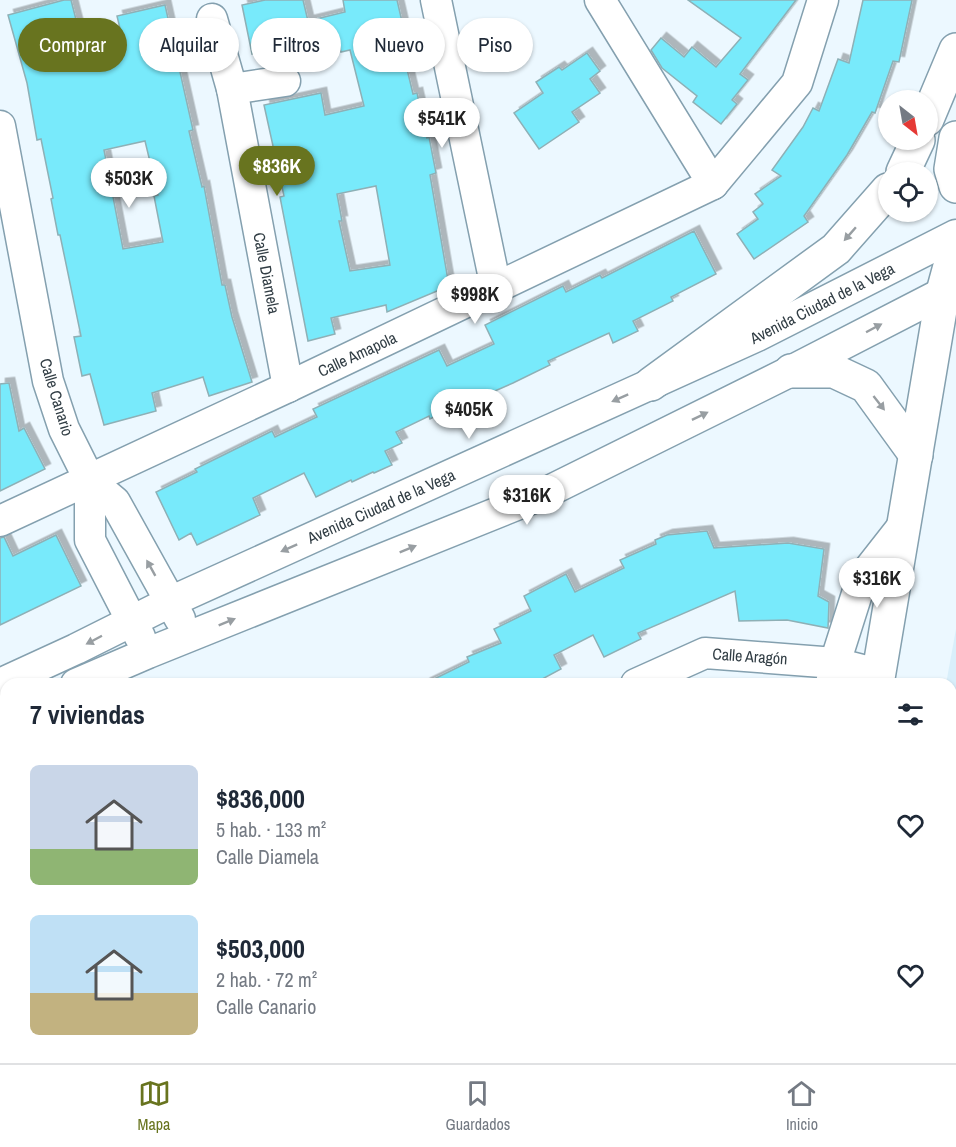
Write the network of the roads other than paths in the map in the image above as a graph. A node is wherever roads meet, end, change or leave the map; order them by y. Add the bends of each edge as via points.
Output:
1 (436, 0) edge
2 (600, 0) edge
3 (823, 0) edge
4 (956, 50) edge
5 (227, 72) edge
6 (285, 81) dead end
7 (232, 89) junction
8 (938, 95) edge
9 (0, 126) edge
10 (956, 138) edge
11 (713, 184) junction
12 (956, 186) edge
13 (878, 201) edge
14 (956, 235) edge
15 (956, 244) edge
16 (496, 288) junction
17 (950, 289) edge
18 (791, 371) junction
19 (651, 384) junction
20 (288, 387) junction
21 (916, 455) junction
22 (90, 481) junction
23 (0, 521) edge
24 (902, 527) junction
25 (170, 602) junction
26 (132, 620) junction
27 (190, 637) junction
28 (148, 653) junction
29 (833, 673) edge
30 (13, 678) edge
31 (90, 678) edge
32 (649, 678) edge
33 (870, 678) edge
34 (877, 678) edge

1 - 16 street
2 - 11 street
3 - 11 street, Calle Amapola via 797,83
4 - 8 main road
5 - 7 street, Calle Diamela
6 - 7 street
7 - 20 street, Calle Diamela
9 - 22 street, Calle Canario via 48,381 64,429
10 - 12 main road via 951,170
11 - 16 street, Calle Amapola
13 -> 19 main road via 836,249
14 - 19 street, Avenida Ciudad de la Vega via 757,336
15 - 17 main road
16 - 20 street, Calle Amapola
18 -> 17 street
17 - 21 main road
18 -> 21 main road via 834,371 866,386
27 -> 18 street via 542,495
19 -> 25 street, Avenida Ciudad de la Vega
20 - 22 street, Calle Amapola
21 - 24 main road
22 - 23 street, Calle Amapola
25 -> 22 street, Calle Canario via 115,502
22 - 26 street via 90,540
24 - 29 street via 862,578
24 - 34 main road
25 - 26 street, Avenida Ciudad de la Vega
25 - 27 street, Calle Canario
26 - 28 street
26 -> 30 street, Avenida Ciudad de la Vega
27 - 28 street
28 - 31 street
29 - 32 street, Calle Aragón via 705,653
29 - 33 street, Calle Aragón

